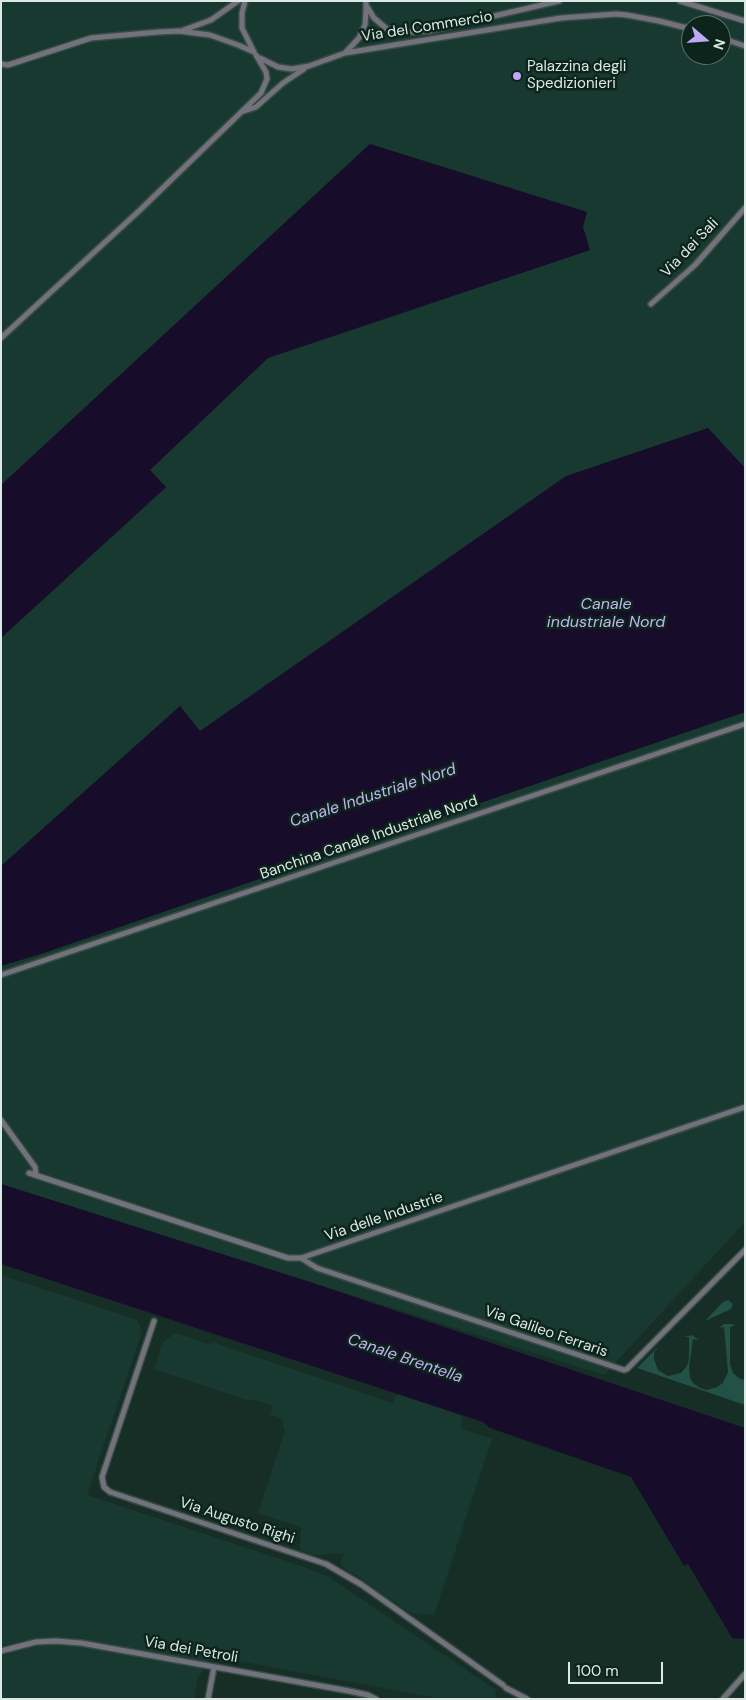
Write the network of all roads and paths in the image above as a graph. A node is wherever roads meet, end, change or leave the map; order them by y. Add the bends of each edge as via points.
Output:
1 (238, 1) edge
2 (244, 1) edge
3 (559, 1) edge
4 (680, 1) edge
5 (366, 3) edge
6 (745, 21) edge
7 (681, 26) edge
8 (180, 31) junction
9 (731, 41) edge
10 (745, 46) edge
11 (255, 53) junction
12 (344, 53) junction
13 (1, 64) edge
14 (309, 66) junction
15 (241, 112) junction
16 (745, 208) edge
17 (651, 304) dead end
18 (1, 338) edge
19 (745, 724) edge
20 (1, 975) edge
21 (745, 1107) edge
22 (1, 1120) edge
23 (29, 1173) dead end
24 (36, 1175) junction
25 (745, 1250) edge
26 (301, 1258) junction
27 (154, 1321) dead end
28 (1, 1651) edge
29 (214, 1667) junction
30 (745, 1674) edge
31 (349, 1691) junction
32 (208, 1699) edge
33 (368, 1699) edge
34 (376, 1699) edge
35 (527, 1699) edge
36 (723, 1699) edge

1 - 8 street via 210,20
2 - 11 street via 242,28
3 - 5 street, Via del Commercio via 429,32 383,27
4 - 6 street
5 - 12 street via 362,33
7 - 12 street, Via del Commercio via 616,14 561,18
8 - 11 street via 210,35
8 - 13 street via 91,38 8,65
9 - 10 street
11 - 14 street via 278,67
11 - 15 street via 265,67 267,79 261,93
12 - 14 street, Via del Commercio
14 - 15 street via 256,106
15 - 18 street
16 - 17 street, Via dei Sali via 695,265
19 - 20 street, Banchina Canale Industriale Nord
21 - 26 street, Via delle Industrie
22 - 24 street via 35,1166
23 - 24 street, Via delle Industrie
24 - 26 street, Via delle Industrie via 288,1258
25 - 26 street, Via Galileo Ferraris via 624,1370 317,1268
27 - 35 street, Via Augusto Righi via 102,1477 104,1487 110,1492 326,1564 362,1585
28 - 29 street, Via dei Petroli via 36,1642 82,1643
29 - 31 street, Via dei Petroli
29 - 32 street
30 - 36 street
31 - 33 street
31 - 34 street, Via dei Petroli

